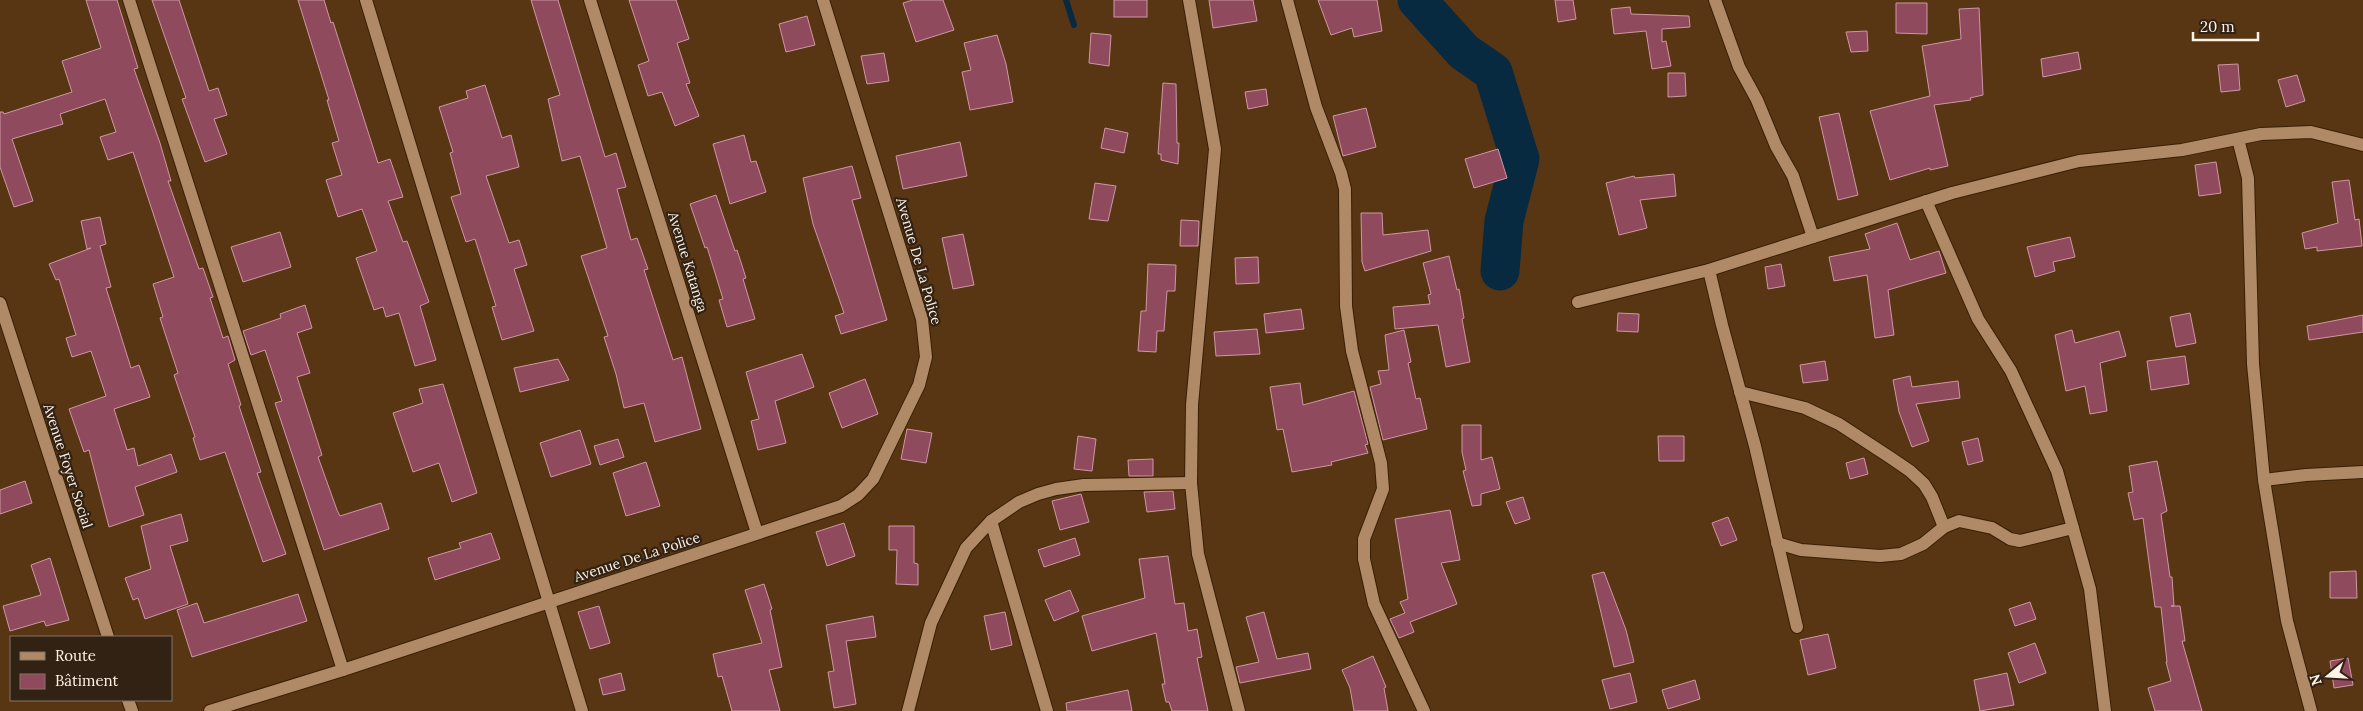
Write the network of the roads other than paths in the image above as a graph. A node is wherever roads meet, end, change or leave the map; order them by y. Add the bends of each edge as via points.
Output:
1 (128, 0) edge
2 (366, 0) edge
3 (590, 0) edge
4 (823, 0) edge
5 (1189, 0) edge
6 (1287, 0) edge
7 (1716, 0) edge
8 (2238, 139) junction
9 (2363, 145) edge
10 (1926, 201) junction
11 (1813, 237) junction
12 (1709, 270) junction
13 (1578, 302) dead end
14 (0, 303) edge
15 (1740, 392) junction
16 (2363, 472) edge
17 (2264, 480) junction
18 (1191, 483) junction
19 (991, 521) junction
20 (1944, 527) junction
21 (2073, 528) junction
22 (757, 533) junction
23 (1777, 543) junction
24 (549, 602) junction
25 (1796, 627) dead end
26 (108, 636) edge
27 (343, 670) junction
28 (210, 711) edge
29 (582, 711) edge
30 (908, 711) edge
31 (1047, 711) edge
32 (1239, 711) edge
33 (1424, 711) edge
34 (2105, 711) edge
35 (2311, 711) edge

1 - 27 street
2 - 24 street
3 - 22 street, Avenue Katanga
4 - 22 street, Avenue De La Police via 922,319 926,357 919,385 895,435 873,479 858,495 841,506
5 - 18 street via 1215,149 1192,405
6 - 33 street via 1316,107 1344,189 1346,306 1354,359 1381,463 1383,489 1364,539 1364,559 1374,604
7 - 11 street via 1739,67 1793,176
8 - 9 street via 2261,134 2311,132
8 - 10 street via 2182,150 2069,162
8 - 17 street via 2248,178 2253,355
10 - 11 street
10 - 21 street via 1978,319 2011,371 2057,470
11 - 12 street
12 - 13 street
12 - 15 street
14 - 26 street, Avenue Foyer Social
15 - 20 street via 1805,408 1839,424 1891,458 1924,484
15 - 23 street
16 - 17 street
17 - 35 street via 2287,621
18 - 19 street via 1084,485 1056,489 1020,502
18 - 32 street via 1198,554
19 - 30 street via 966,548 931,623
19 - 31 street
20 - 21 street via 1959,521 1976,523 2020,541
20 - 23 street via 1923,544 1901,554 1880,556 1810,551
21 - 34 street via 2090,589
22 - 24 street, Avenue De La Police
23 - 25 street
24 - 27 street, Avenue De La Police
24 - 29 street
27 - 28 street, Avenue De La Police

